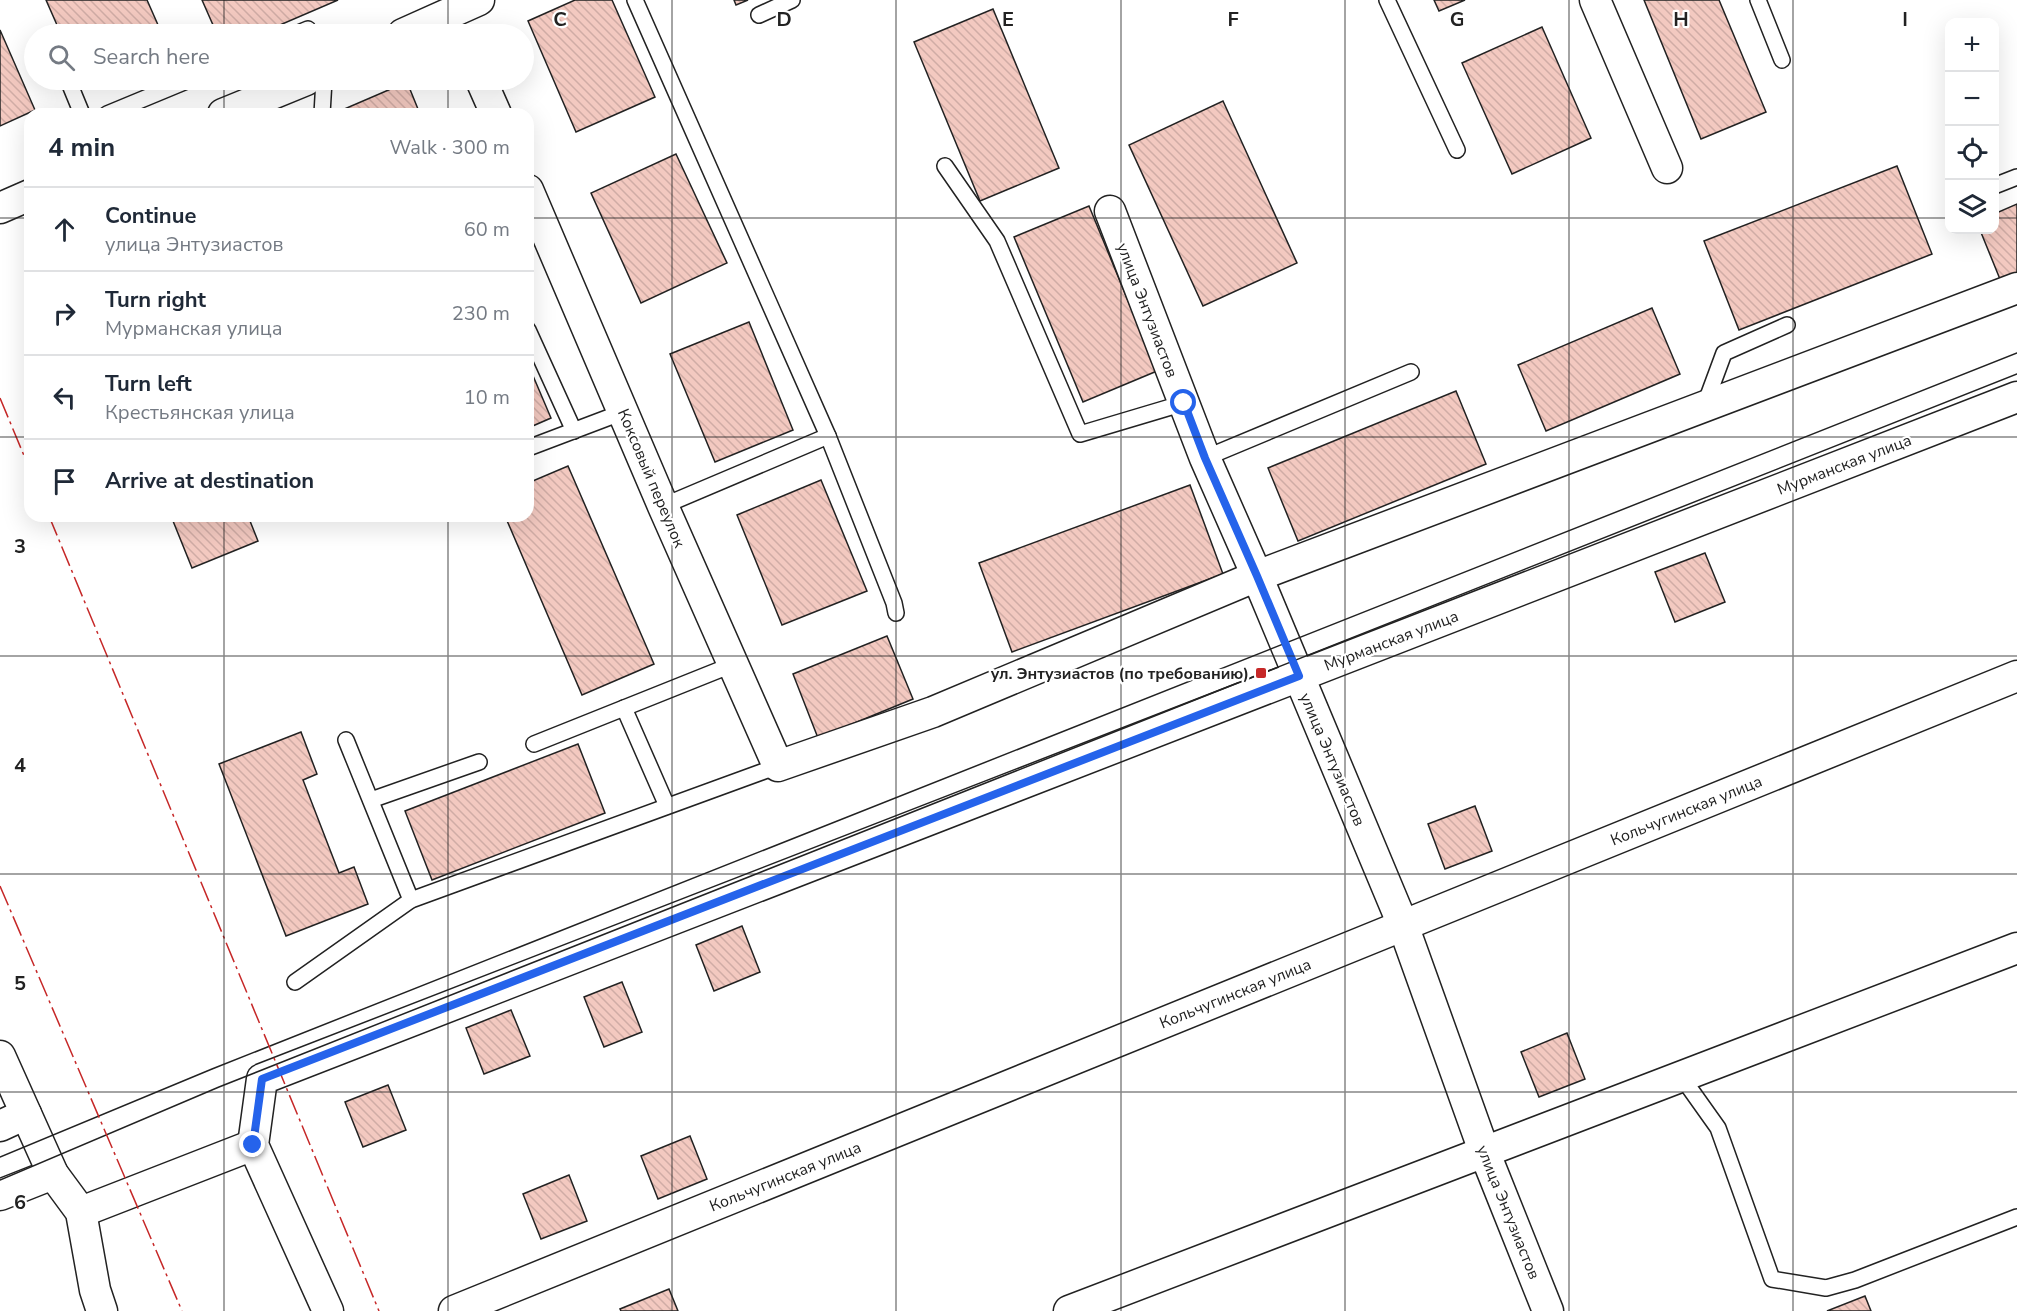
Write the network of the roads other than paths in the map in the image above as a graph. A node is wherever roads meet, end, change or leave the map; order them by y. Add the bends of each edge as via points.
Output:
1 (480, 0) edge
2 (635, 0) edge
3 (792, 0) edge
4 (1387, 0) edge
5 (1594, 0) edge
6 (1758, 0) edge
7 (454, 15) edge
8 (759, 15) dead end
9 (430, 24) edge
10 (1782, 60) dead end
11 (72, 90) edge
12 (165, 90) edge
13 (282, 90) edge
14 (323, 90) edge
15 (485, 90) edge
16 (80, 108) edge
17 (121, 108) edge
18 (238, 108) edge
19 (322, 108) edge
20 (493, 108) edge
21 (1457, 150) dead end
22 (945, 166) dead end
23 (1667, 168) dead end
24 (2017, 177) edge
25 (1999, 184) edge
26 (24, 198) edge
27 (534, 204) edge
28 (0, 208) edge
29 (1110, 211) dead end
30 (2017, 288) edge
31 (1787, 325) dead end
32 (534, 343) edge
33 (1411, 372) dead end
34 (2017, 398) edge
35 (1184, 403) junction
36 (1704, 407) junction
37 (623, 412) junction
38 (574, 431) junction
39 (828, 436) junction
40 (534, 446) edge
41 (1205, 458) junction
42 (663, 506) junction
43 (1257, 576) junction
44 (896, 613) dead end
45 (734, 664) junction
46 (1299, 676) junction
47 (2017, 676) edge
48 (624, 708) junction
49 (346, 740) dead end
50 (534, 744) dead end
51 (479, 762) dead end
52 (778, 766) junction
53 (371, 801) junction
54 (667, 806) junction
55 (411, 900) junction
56 (1403, 925) junction
57 (2017, 948) edge
58 (295, 982) dead end
59 (0, 1056) edge
60 (1682, 1076) junction
61 (13, 1120) edge
62 (253, 1145) junction
63 (1484, 1151) junction
64 (53, 1174) junction
65 (0, 1195) edge
66 (81, 1212) junction
67 (2017, 1217) edge
68 (98, 1300) edge
69 (328, 1311) edge
70 (454, 1311) edge
71 (1069, 1311) edge
72 (1548, 1311) edge

1 - 7 street
2 - 39 lane
3 - 8 lane
4 - 21 lane
5 - 23 street
6 - 10 lane
7 - 9 street
11 - 16 lane
12 - 17 lane
13 - 18 street
14 - 19 lane
15 - 20 street
22 - 35 lane via 997,241 1080,434
24 - 25 lane
26 - 28 street
27 - 37 street, Коксовый переулок
29 - 35 street, улица Энтузиастов
30 - 36 street
31 - 36 lane via 1724,353
32 - 38 lane
33 - 41 lane
34 - 46 street, Мурманская улица
35 - 41 street, улица Энтузиастов
36 - 43 street
37 - 38 lane
37 - 42 street, Коксовый переулок
38 - 40 lane
39 - 42 lane
39 - 44 lane
41 - 43 street, улица Энтузиастов
42 - 45 street, Коксовый переулок
43 - 46 street, улица Энтузиастов
43 - 52 street via 933,712
45 - 48 lane
45 - 52 street, Коксовый переулок
46 - 56 street, улица Энтузиастов
46 - 62 street, Мурманская улица via 262,1079
47 - 56 street, Кольчугинская улица
48 - 50 lane
48 - 54 lane
49 - 53 lane
51 - 53 lane
52 - 54 lane
53 - 55 lane
54 - 55 lane
55 - 58 lane
56 - 63 street, улица Энтузиастов
56 - 70 street, Кольчугинская улица
57 - 60 street
59 - 61 street
60 - 63 street
60 - 67 lane via 1718,1128 1772,1279 1826,1288
61 - 64 street
62 - 66 street
62 - 69 street
63 - 71 street
63 - 72 street, улица Энтузиастов
64 - 65 street
64 - 66 street
66 - 68 street

